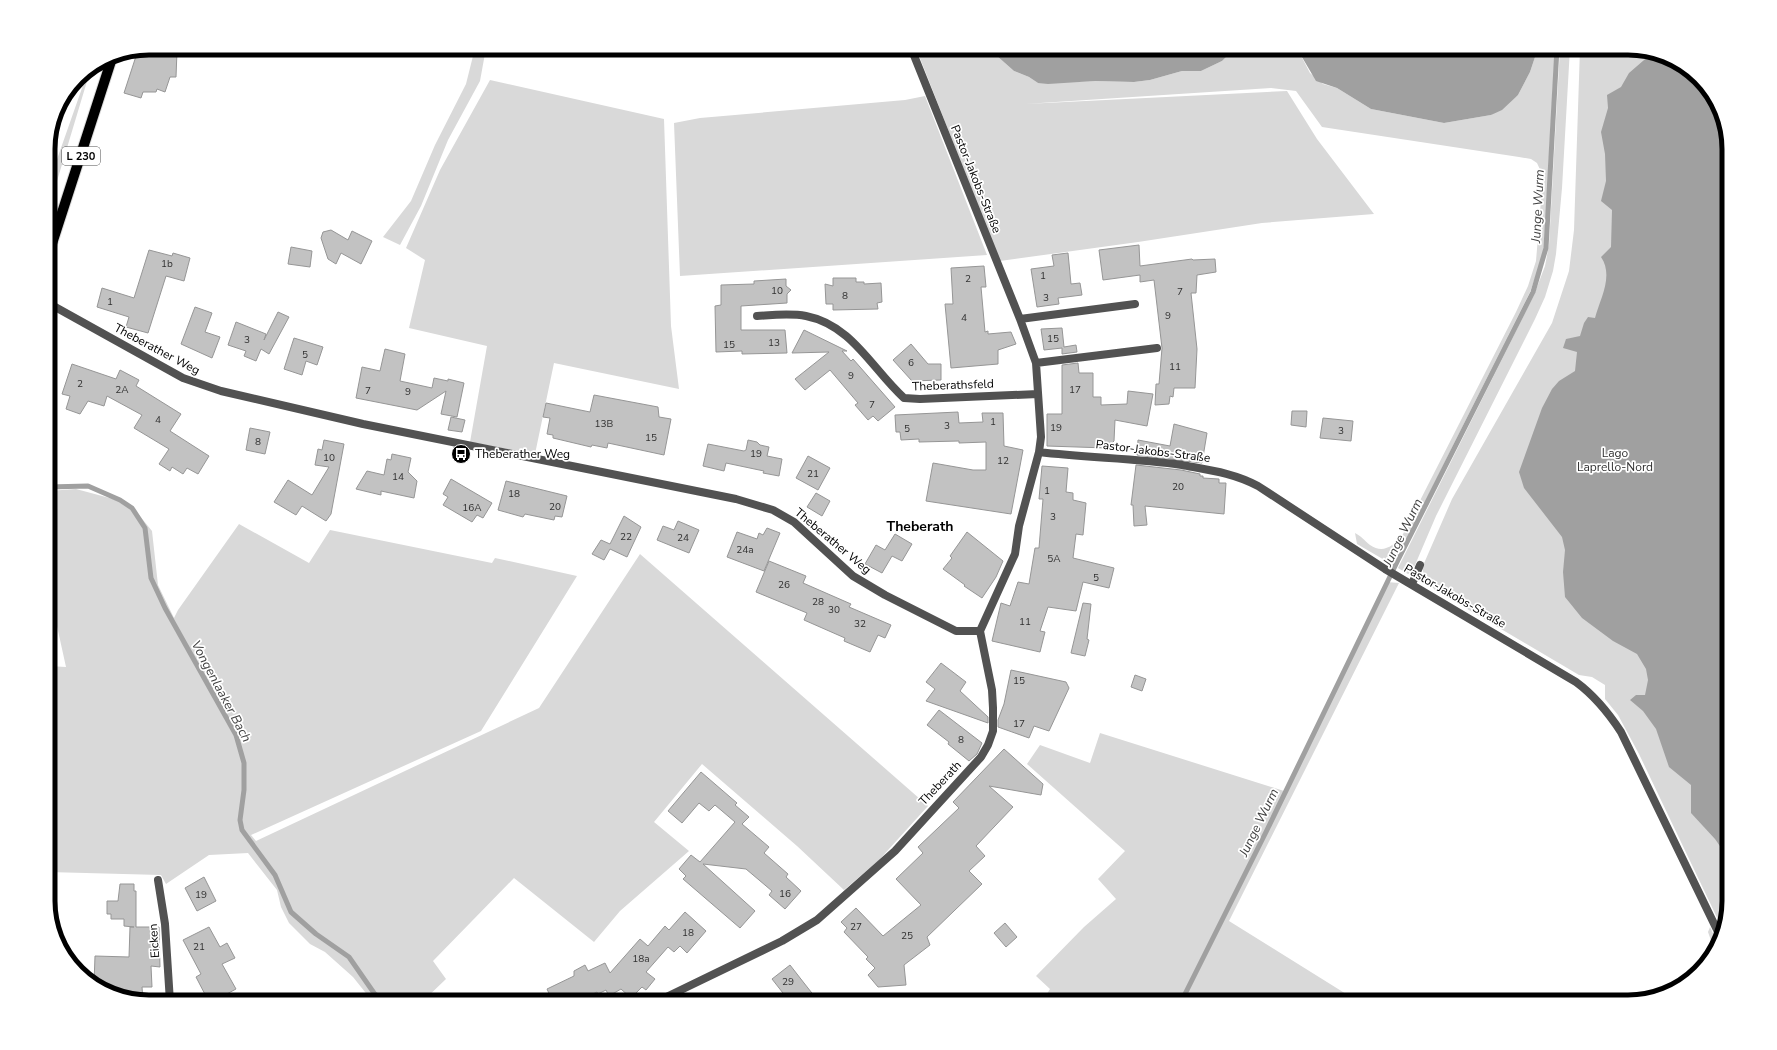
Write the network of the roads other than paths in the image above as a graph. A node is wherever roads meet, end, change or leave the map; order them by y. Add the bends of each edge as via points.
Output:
1 (914, 55) edge
2 (110, 63) edge
3 (55, 234) edge
4 (1135, 304) dead end
5 (55, 307) edge
6 (757, 316) dead end
7 (1020, 319) junction
8 (1157, 348) dead end
9 (1036, 363) junction
10 (1038, 394) junction
11 (1039, 452) junction
12 (1420, 565) dead end
13 (1412, 584) junction
14 (980, 631) junction
15 (158, 880) dead end
16 (1717, 930) edge
17 (170, 995) edge
18 (670, 995) edge

1 - 7 street, Pastor-Jakobs-Straße
2 - 3 main road, L 230
4 - 7 street
5 - 14 street, Theberather Weg via 178,375 214,389 363,424 763,506 794,522 863,582 956,631
6 - 10 street, Theberathsfeld via 804,316 826,322 855,343 904,398
7 - 9 street, Pastor-Jakobs-Straße
8 - 9 street
9 - 10 street, Pastor-Jakobs-Straße
10 - 11 street, Pastor-Jakobs-Straße via 1041,438
11 - 13 street, Pastor-Jakobs-Straße via 1134,459 1229,473 1258,486
11 - 14 street via 1019,526 1015,554
12 - 13 street
13 - 16 street, Pastor-Jakobs-Straße via 1570,678 1600,702 1621,732
14 - 18 street, Theberath via 992,690 993,731 981,757 895,851 817,920 782,941
15 - 17 street, Eicken via 165,924

